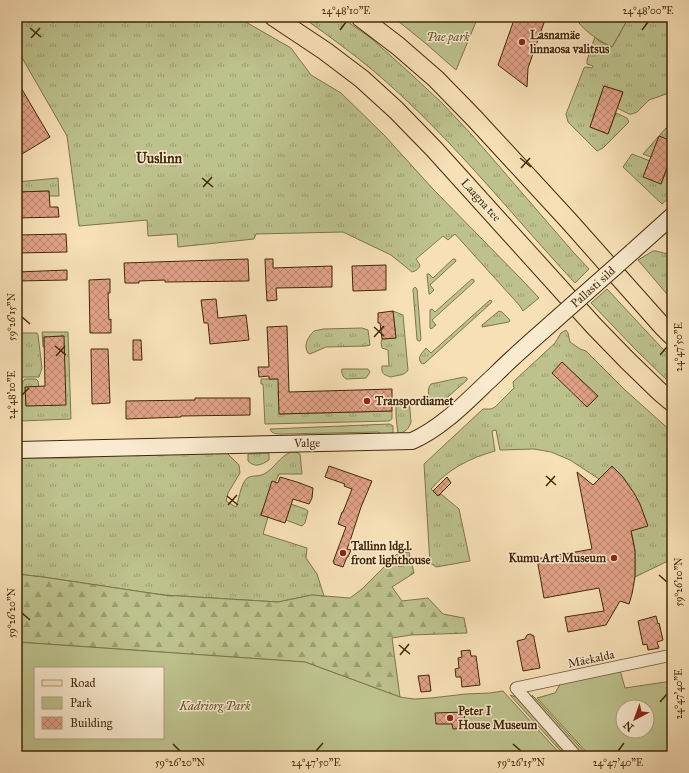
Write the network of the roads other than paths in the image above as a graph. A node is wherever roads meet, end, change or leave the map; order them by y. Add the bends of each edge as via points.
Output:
1 (274, 17) edge
2 (360, 17) edge
3 (672, 216) edge
4 (554, 322) joint
5 (672, 336) edge
6 (672, 402) edge
7 (17, 450) edge
8 (672, 655) edge
9 (576, 756) edge

1 - 6 main road, Laagna tee via 362,79 396,110 618,350
2 - 5 main road via 398,46 475,119
3 - 4 street, Pallasti sild, bridge
4 - 7 street, Valge via 446,420 412,441
8 - 9 street, Mäekalda via 516,688

